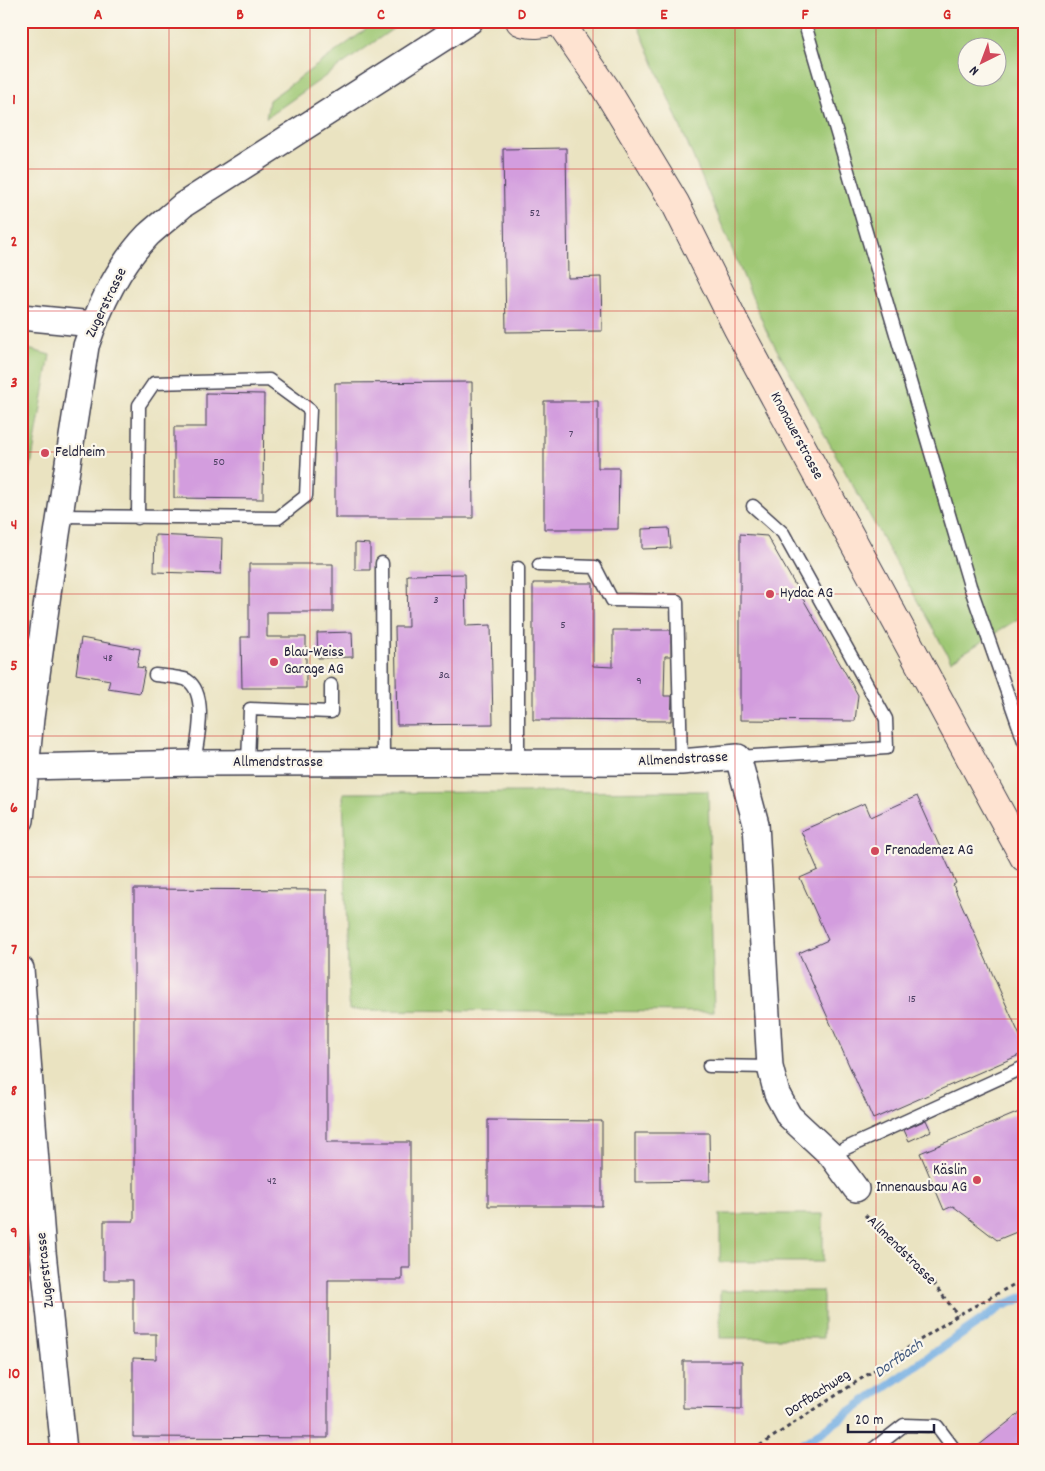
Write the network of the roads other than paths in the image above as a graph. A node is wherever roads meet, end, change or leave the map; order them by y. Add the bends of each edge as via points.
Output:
1 (470, 21) edge
2 (520, 21) edge
3 (555, 21) edge
4 (559, 21) edge
5 (804, 21) edge
6 (21, 317) edge
7 (93, 324) junction
8 (753, 506) dead end
9 (59, 516) junction
10 (138, 518) junction
11 (382, 563) dead end
12 (539, 565) dead end
13 (518, 568) dead end
14 (156, 675) dead end
15 (331, 685) dead end
16 (26, 718) edge
17 (1024, 741) edge
18 (738, 757) junction
19 (518, 762) junction
20 (680, 762) junction
21 (194, 763) junction
22 (248, 763) junction
23 (383, 763) junction
24 (27, 767) junction
25 (21, 820) edge
26 (1024, 857) edge
27 (21, 970) edge
28 (709, 1066) dead end
29 (770, 1067) junction
30 (1024, 1067) edge
31 (831, 1155) junction
32 (856, 1189) road end
33 (64, 1450) edge
34 (872, 1450) edge
35 (955, 1450) edge

1 - 7 street, Zugerstrasse via 183,205 147,236 117,275
2 - 3 street via 542,25
4 - 26 street, Knonauerstrasse via 606,89 675,203 737,327
5 - 17 lane via 970,586
6 - 7 street
7 - 9 street, Zugerstrasse via 86,346
8 - 18 lane via 783,533 886,719 887,748
9 - 10 lane
9 - 16 street, Zugerstrasse
10 - 10 lane via 278,518 306,496 310,410 269,380 154,383 139,404
11 - 23 lane
12 - 20 lane via 594,567 612,600 678,601
13 - 19 lane
14 - 21 lane via 186,680 197,691 200,707
15 - 22 lane via 331,712 250,709
16 - 24 street, Zugerstrasse
18 - 20 street, Allmendstrasse
18 - 29 street, Allmendstrasse via 756,824
19 - 20 street, Allmendstrasse
19 - 23 street, Allmendstrasse
21 - 22 street, Allmendstrasse
21 - 24 street, Allmendstrasse
22 - 23 street, Allmendstrasse
24 - 25 street, Zugerstrasse
27 - 33 street, Zugerstrasse via 43,1252
28 - 29 lane
29 - 31 street, Allmendstrasse via 777,1094 789,1116
30 - 31 lane
31 - 32 street, Allmendstrasse
34 - 35 lane via 904,1425 937,1426

